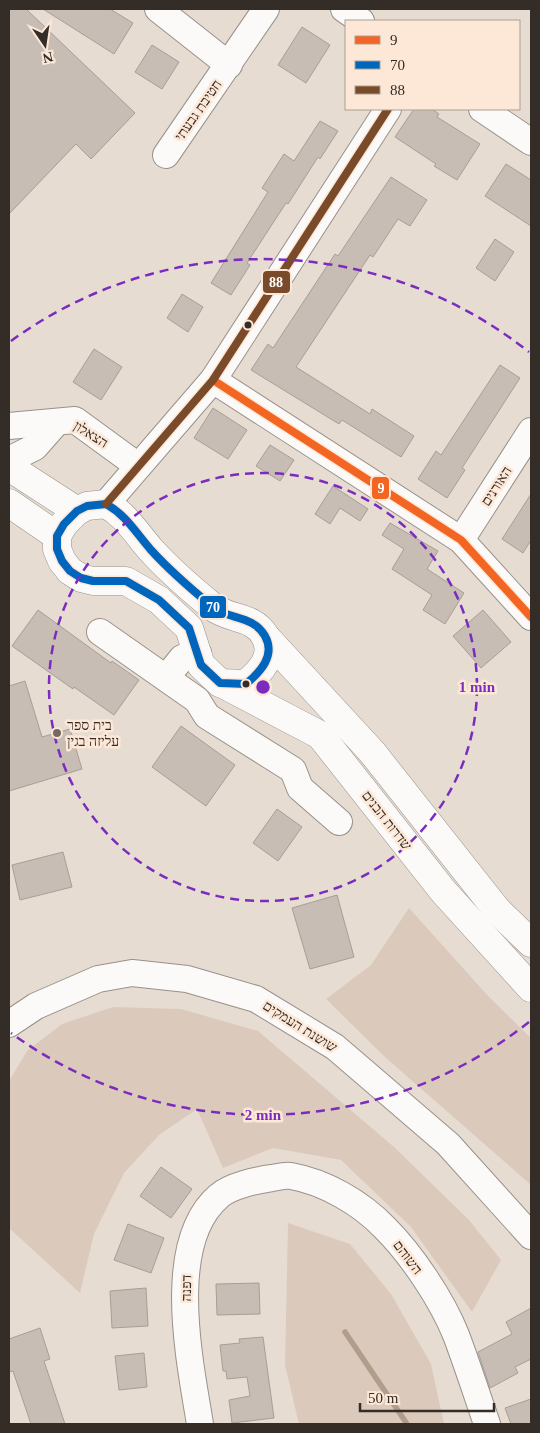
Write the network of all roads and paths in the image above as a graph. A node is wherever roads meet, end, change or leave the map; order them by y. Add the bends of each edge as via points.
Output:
1 (158, 9) edge
2 (266, 9) edge
3 (344, 9) edge
4 (360, 20) edge
5 (229, 65) junction
6 (387, 110) edge
7 (483, 110) edge
8 (531, 142) edge
9 (166, 155) dead end
10 (213, 380) junction
11 (57, 422) junction
12 (9, 426) edge
13 (531, 431) edge
14 (9, 460) edge
15 (138, 466) junction
16 (9, 467) edge
17 (9, 503) edge
18 (106, 504) junction
19 (77, 511) junction
20 (57, 536) junction
21 (461, 540) junction
22 (531, 617) edge
23 (100, 632) dead end
24 (265, 636) junction
25 (198, 653) junction
26 (166, 678) junction
27 (220, 683) junction
28 (339, 822) dead end
29 (531, 943) edge
30 (531, 988) edge
31 (9, 1024) edge
32 (252, 1180) joint
33 (531, 1236) edge
34 (200, 1424) edge
35 (487, 1424) edge

1 - 5 street, חטיבת גבעתי
2 - 5 street, חטיבת גבעתי
3 - 4 street
5 - 9 street, חטיבת גבעתי
6 - 10 street
7 - 8 street
10 - 15 street
10 - 21 street
11 - 12 street, הצאלון
11 - 14 street via 35,447
11 - 15 street, הצאלון via 75,420
13 - 21 street, האורנים
15 - 18 street
16 - 19 main road
17 - 20 main road
18 - 19 main road via 87,506
18 - 24 main road via 126,518 150,549 183,582 221,613 252,622
19 - 20 main road
20 - 25 main road, שדרות הבנים via 57,549 70,571 93,581 126,581 159,600 189,628
21 - 22 street
23 - 26 street
24 - 27 main road via 269,653 261,671 246,684
24 - 29 main road via 372,752 497,910
25 - 26 street via 182,658
25 - 27 main road, שדרות הבנים via 201,665
26 - 28 street via 197,700 208,716 293,770 300,788
27 - 30 main road, שדרות הבנים via 320,736 443,891
31 - 33 street, שושנת העמקים via 36,1006 98,979 132,973 187,979 256,998 335,1047 448,1144
32 - 34 street, דפנה via 220,1195 204,1214 193,1233 187,1261 184,1288 190,1365
32 - 35 street, השוהם via 289,1176 321,1185 357,1203 385,1227 432,1289 451,1326

